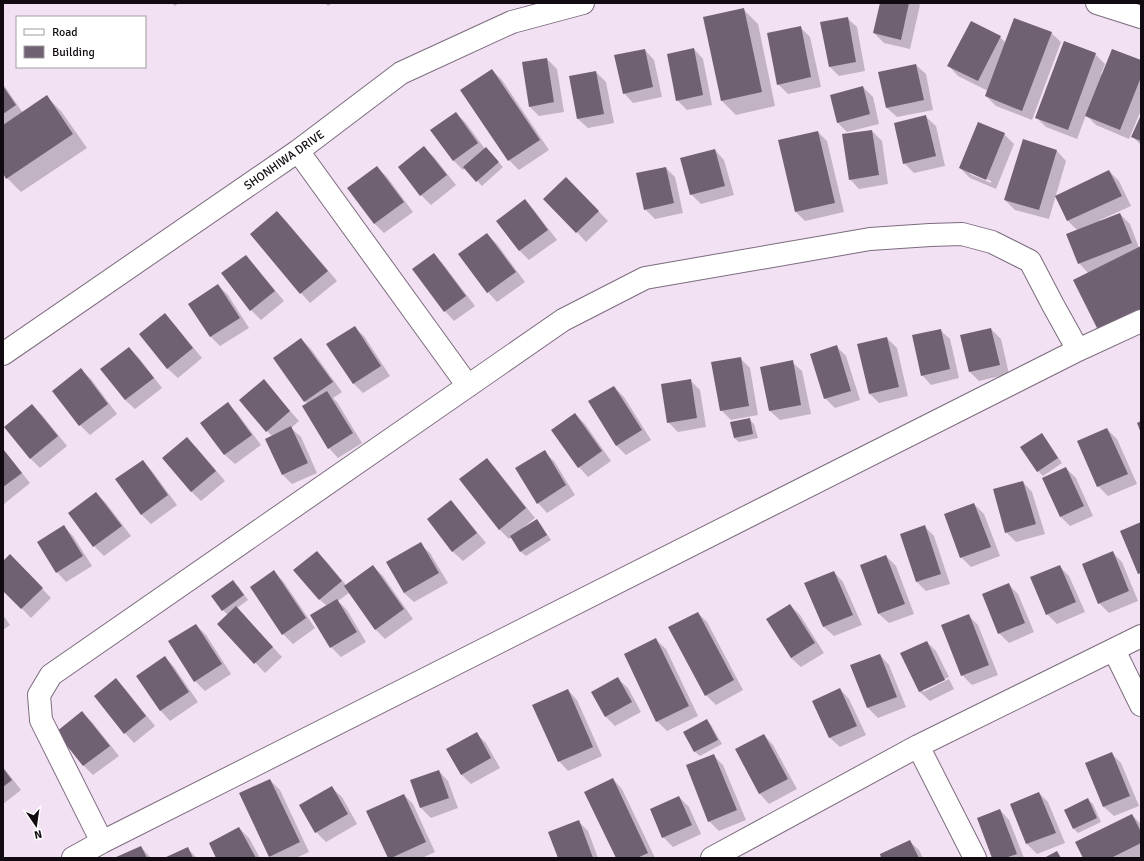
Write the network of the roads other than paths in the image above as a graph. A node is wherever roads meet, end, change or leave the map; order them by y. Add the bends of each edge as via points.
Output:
1 (584, 3) edge
2 (1098, 3) edge
3 (1141, 17) edge
4 (298, 151) junction
5 (1141, 321) edge
6 (1078, 350) junction
7 (3, 354) edge
8 (468, 386) junction
9 (1141, 636) edge
10 (1114, 650) junction
11 (1141, 705) edge
12 (918, 746) junction
13 (102, 842) junction
14 (715, 857) edge
15 (73, 858) edge
16 (975, 858) edge

1 - 4 street, SHONHIWA DRIVE via 512,22 401,73
2 - 3 street
4 - 7 street, SHONHIWA DRIVE
4 - 8 street
5 - 6 street
6 - 8 street via 1030,260 992,242 962,234 930,235 870,239 645,278 563,320
6 - 13 street
8 - 13 street via 51,675 40,695 41,720
9 - 10 street
10 - 11 street
10 - 12 street
12 - 14 street
12 - 16 street
13 - 15 street

